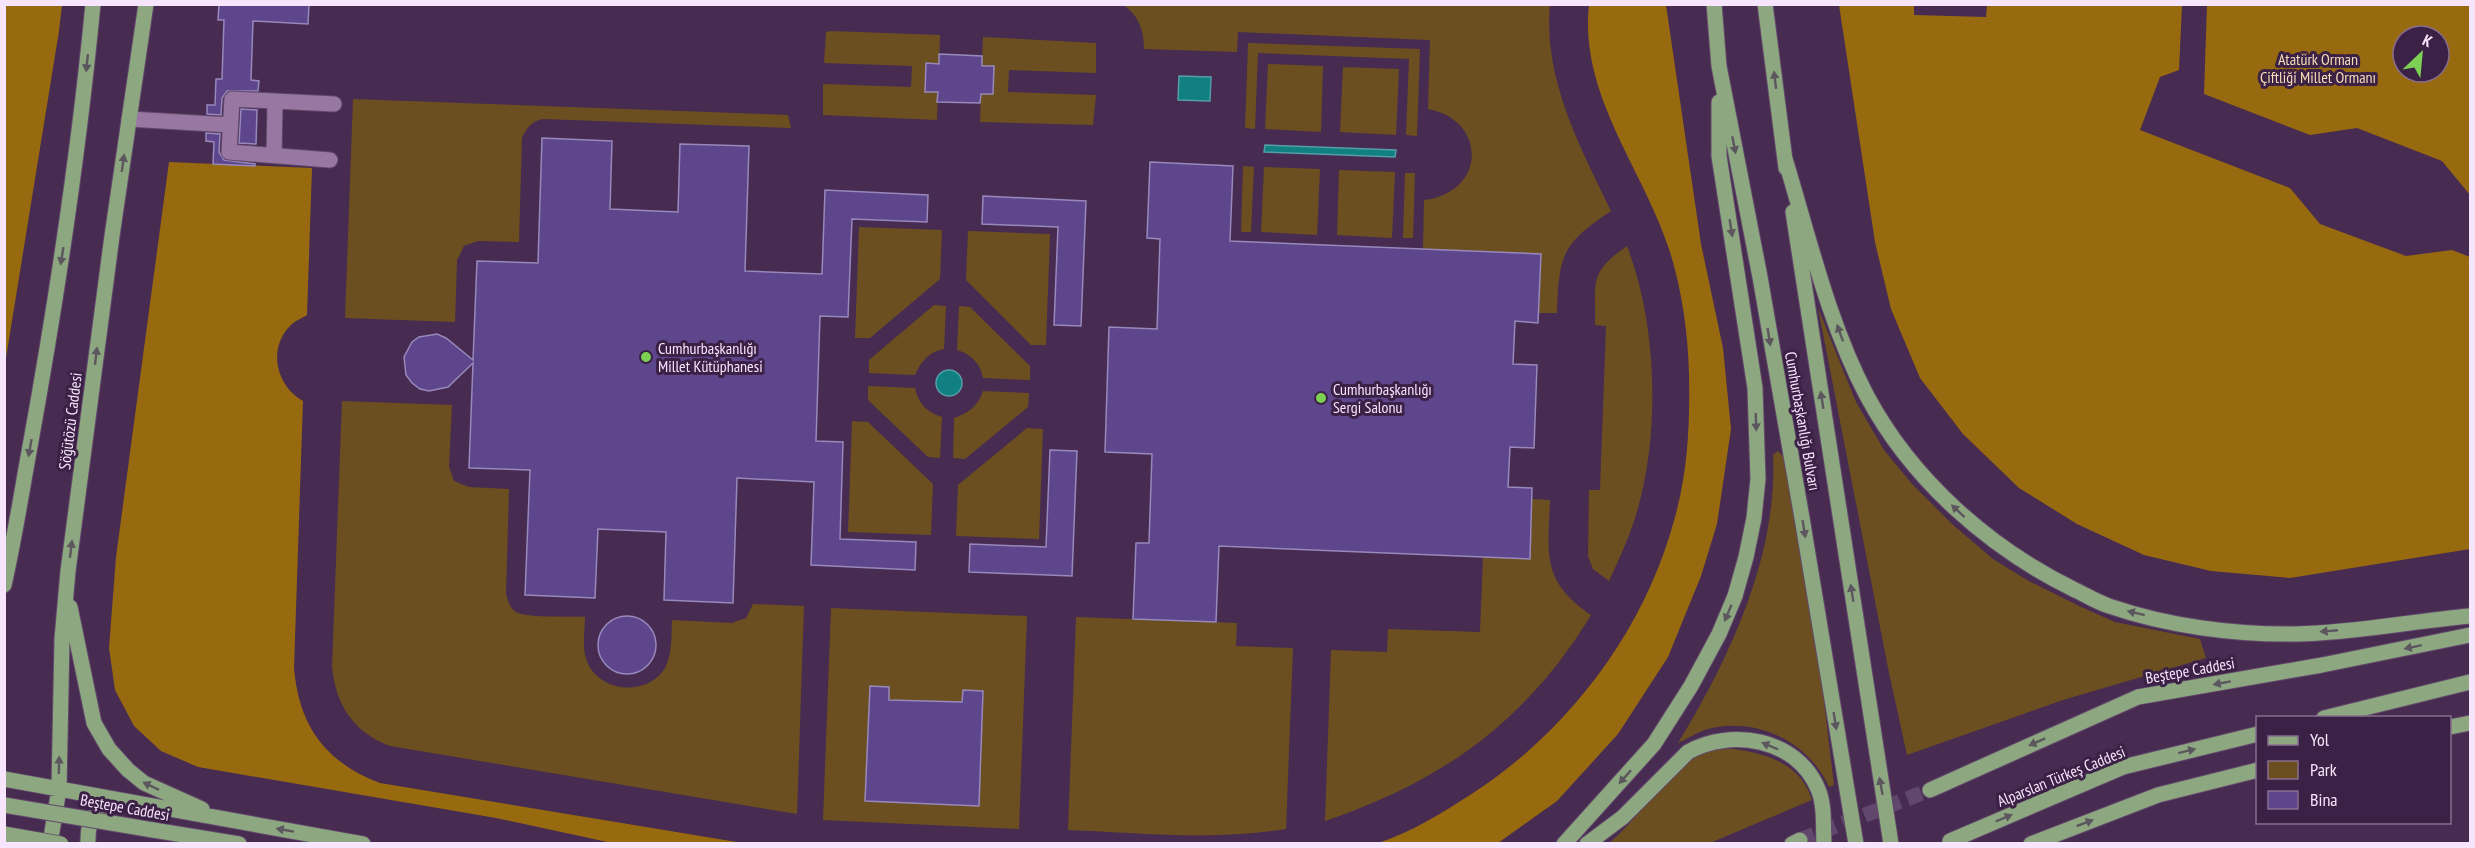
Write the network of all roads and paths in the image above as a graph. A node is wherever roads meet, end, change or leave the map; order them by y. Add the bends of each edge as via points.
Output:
1 (93, 4) edge
2 (146, 4) edge
3 (1714, 4) edge
4 (1766, 4) edge
5 (1719, 66) junction
6 (275, 102) junction
7 (334, 104) dead end
8 (129, 119) junction
9 (230, 125) junction
10 (274, 155) junction
11 (1785, 159) junction
12 (330, 160) dead end
13 (5, 581) edge
14 (67, 589) junction
15 (2470, 616) edge
16 (2470, 635) edge
17 (2470, 682) edge
18 (2328, 716) edge
19 (2470, 723) edge
20 (2451, 727) edge
21 (2256, 734) edge
22 (2256, 770) edge
23 (4, 780) edge
24 (59, 789) junction
25 (1930, 790) tunnel mouth
26 (120, 801) junction
27 (4, 804) edge
28 (224, 819) junction
29 (4, 834) edge
30 (1950, 841) dead end
31 (50, 843) edge
32 (61, 843) edge
33 (88, 843) edge
34 (239, 843) edge
35 (363, 843) edge
36 (1564, 843) edge
37 (1587, 843) edge
38 (1824, 843) edge
39 (1856, 843) edge
40 (1891, 843) edge
41 (2031, 843) edge

1 -> 13 main road, Söğütözü Caddesi via 63,249
2 - 8 main road, Söğütözü Caddesi
3 - 5 main road, Cumhurbaşkanlığı Bulvarı
11 -> 4 main road, Cumhurbaşkanlığı Bulvarı
5 -> 36 main road via 1719,156 1755,388 1758,478 1754,518 1735,596 1690,686 1654,744
5 -> 39 main road, Cumhurbaşkanlığı Bulvarı via 1760,278
6 - 7 street
6 - 9 street via 232,99
6 - 10 street
8 - 9 street
14 -> 8 main road, Söğütözü Caddesi
9 - 10 street via 229,152
10 - 12 street
15 -> 11 main road via 2296,634 2210,628 2108,606 2052,579 2003,548 1958,512 1930,483 1894,441 1866,395 1825,291
40 -> 11 main road, Cumhurbaşkanlığı Bulvarı
24 -> 14 main road, Söğütözü Caddesi
28 -> 14 main road via 144,783 109,749 94,723
16 -> 25 main road, Beştepe Caddesi via 2138,697
17 - 18 main road
19 - 20 main road
30 -> 21 main road, Alparslan Türkeş Caddesi via 2123,767
41 -> 22 main road via 2158,795
23 - 24 main road
24 - 26 main road
24 - 31 main road, Söğütözü Caddesi
26 - 28 main road
26 - 33 main road via 99,809 91,817
27 - 34 main road, Beştepe Caddesi, bridge
35 -> 28 main road
29 - 32 main road, bridge
38 -> 37 main road via 1818,789 1808,772 1776,748 1734,738 1688,752 1623,817

